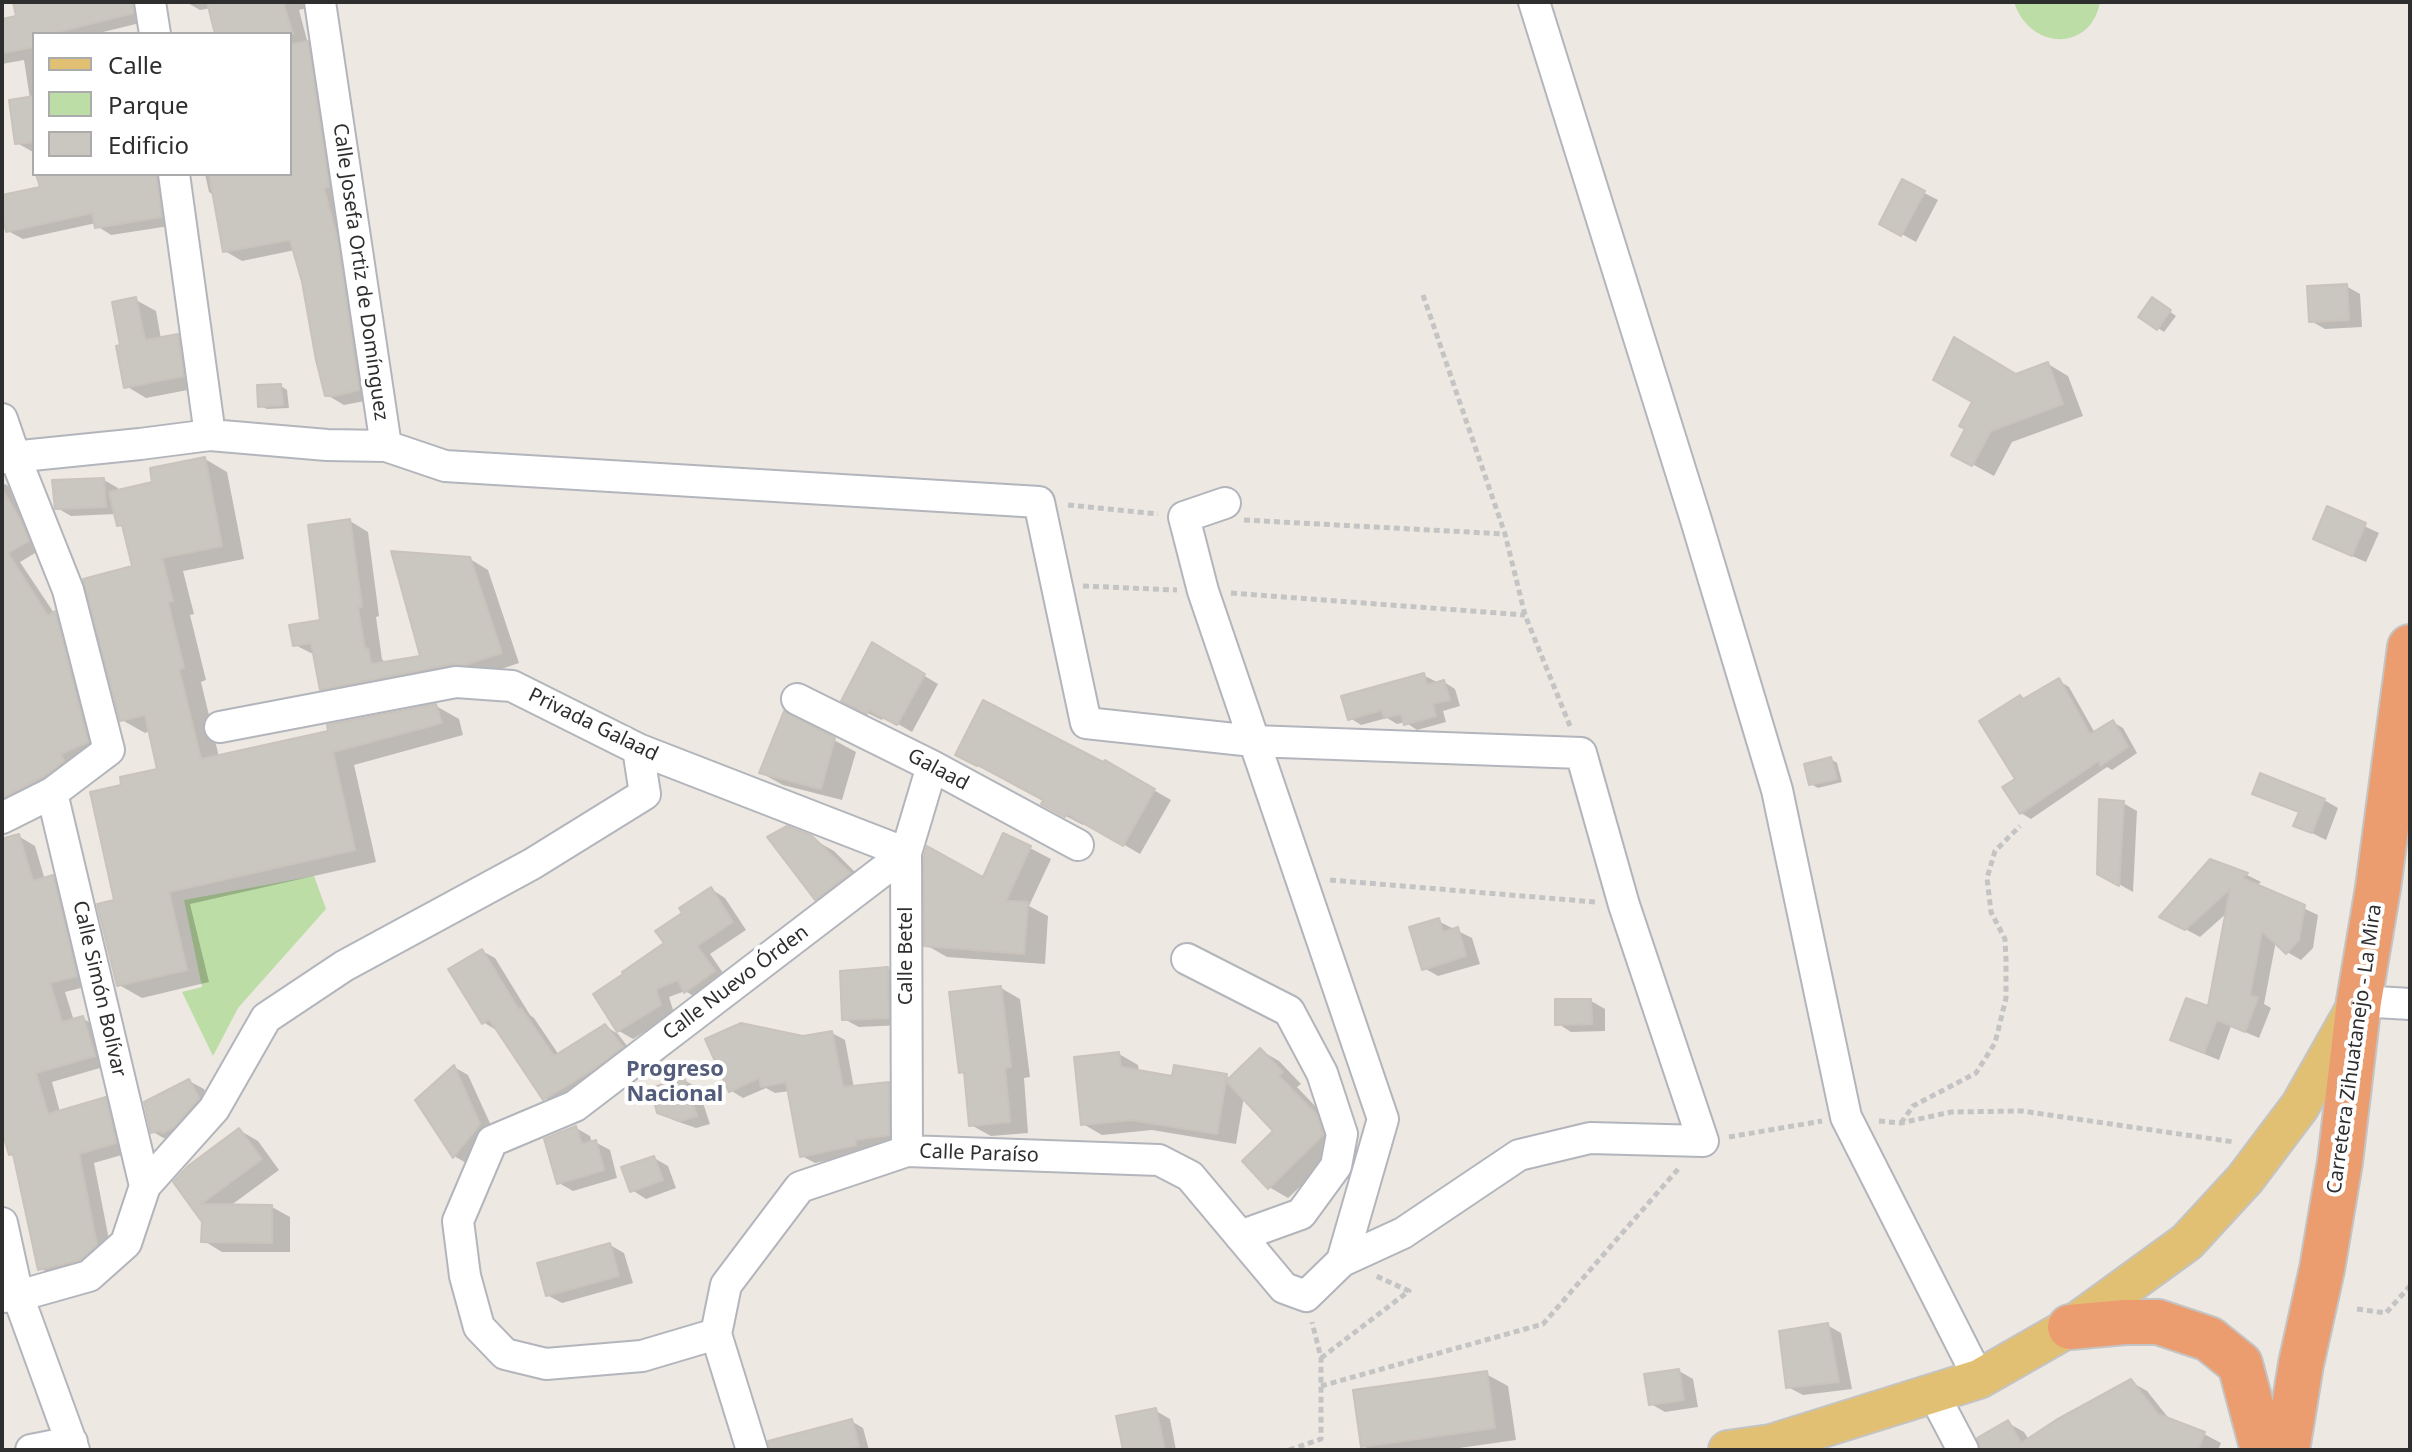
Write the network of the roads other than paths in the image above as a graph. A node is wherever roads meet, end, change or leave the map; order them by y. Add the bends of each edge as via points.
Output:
1 (150, 2) edge
2 (320, 2) edge
3 (1534, 2) edge
4 (155, 32) edge
5 (174, 176) edge
6 (2, 419) edge
7 (210, 435) junction
8 (386, 446) junction
9 (8, 458) edge
10 (1225, 503) dead end
11 (2410, 647) edge
12 (797, 699) dead end
13 (220, 727) dead end
14 (1253, 741) junction
15 (638, 749) junction
16 (932, 766) junction
17 (52, 793) junction
18 (2, 818) edge
19 (1078, 845) dead end
20 (906, 853) junction
21 (1187, 959) dead end
22 (2359, 1001) junction
23 (2410, 1004) edge
24 (907, 1151) junction
25 (145, 1186) junction
26 (2, 1223) edge
27 (1240, 1236) junction
28 (1342, 1261) junction
29 (10, 1296) edge
30 (2070, 1327) junction
31 (716, 1334) junction
32 (1979, 1379) junction
33 (1933, 1393) junction
34 (73, 1446) edge
35 (31, 1450) edge
36 (752, 1450) edge
37 (1728, 1450) edge
38 (1963, 1450) edge
39 (2263, 1450) edge
40 (2287, 1450) edge

1 - 4 street
2 - 8 street, Calle Josefa Ortiz de Domínguez
3 - 32 street via 1777,790 1846,1117
5 - 7 street
6 - 9 street
7 - 8 street, Calle Josefa Ortiz de Domínguez
7 - 9 street, Calle Josefa Ortiz de Domínguez
8 - 14 street via 445,466 1039,502 1086,723
9 - 17 street via 68,590 109,750
10 - 14 street via 1184,517
11 - 22 highway, Carretera Zihuatanejo - La Mira
12 - 16 street, Galaad
13 - 15 street, Privada Galaad via 456,682 512,686
14 - 28 street via 1383,1119
14 - 28 street via 1581,753 1624,905 1703,1141 1590,1138 1519,1155 1403,1233
15 - 20 street, Privada Galaad
15 - 25 street via 645,794 532,864 344,966 266,1018 214,1109
16 - 19 street, Galaad
16 - 20 street, Calle Betel
17 - 18 street
17 - 25 street, Calle Simón Bolívar
20 - 24 street, Calle Betel
20 - 31 street, Calle Nuevo Órden via 575,1106 492,1141 458,1221 479,1327 505,1354 546,1364 642,1356
21 - 27 street via 1289,1011 1322,1073 1342,1134 1336,1166 1301,1214
22 - 23 street
22 - 30 main road via 2300,1106 2245,1179 2187,1242
22 - 40 highway, Carretera Zihuatanejo - La Mira via 2340,1162
24 - 27 street, Calle Paraíso via 1159,1160 1190,1176
24 - 31 street, Calle Paraíso via 800,1187 726,1285
25 - 29 street via 126,1243 89,1276
26 - 29 street
27 - 28 street, Calle Paraíso via 1284,1288 1306,1296
29 - 34 street
30 - 32 main road
30 - 39 highway via 2158,1322 2209,1339 2240,1364
31 - 36 street, Calle Paraíso
32 - 33 main road
33 - 37 main road via 1771,1444
33 - 38 street
34 - 35 street

